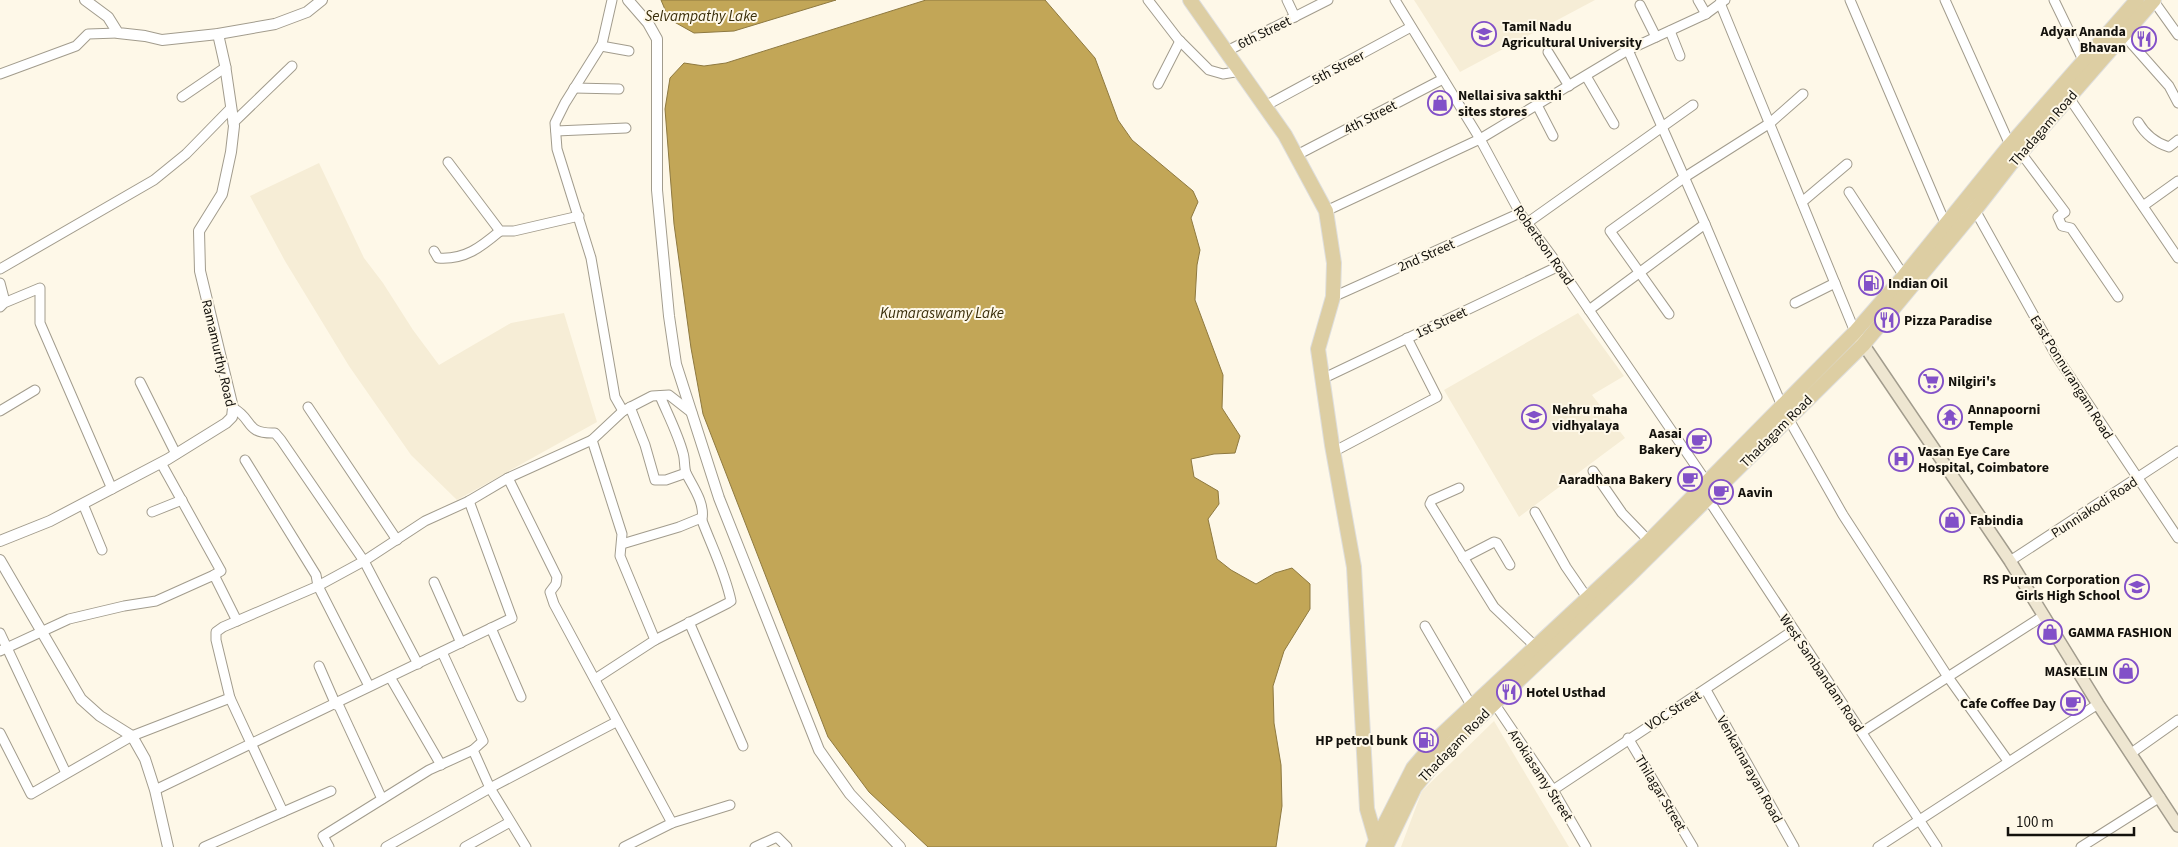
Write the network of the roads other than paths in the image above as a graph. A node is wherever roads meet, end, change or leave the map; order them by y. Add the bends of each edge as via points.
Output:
1 (85, 0) edge
2 (322, 0) edge
3 (612, 0) edge
4 (628, 0) edge
5 (1148, 0) edge
6 (1190, 0) edge
7 (1287, 0) edge
8 (1328, 0) edge
9 (1395, 0) edge
10 (1698, 0) edge
11 (1850, 0) edge
12 (1945, 0) edge
13 (2054, 0) edge
14 (2137, 0) edge
15 (2153, 0) edge
16 (1723, 2) edge
17 (1640, 5) dead end
18 (1706, 14) junction
19 (1294, 17) junction
20 (1411, 27) junction
21 (1670, 31) junction
22 (118, 34) junction
23 (218, 34) junction
24 (2123, 34) junction
25 (2178, 35) edge
26 (1656, 37) junction
27 (1180, 41) junction
28 (601, 46) junction
29 (1628, 50) junction
30 (1226, 51) junction
31 (630, 52) dead end
32 (1548, 52) dead end
33 (1680, 56) dead end
34 (2084, 62) junction
35 (292, 66) dead end
36 (226, 67) junction
37 (1241, 71) junction
38 (0, 74) edge
39 (1586, 76) junction
40 (1443, 79) junction
41 (1158, 84) dead end
42 (1570, 86) junction
43 (574, 88) junction
44 (619, 89) dead end
45 (1804, 94) dead end
46 (182, 97) dead end
47 (2070, 99) junction
48 (2178, 103) edge
49 (1536, 105) junction
50 (1692, 105) dead end
51 (1265, 106) junction
52 (231, 108) junction
53 (2138, 122) dead end
54 (233, 123) junction
55 (1770, 123) junction
56 (1614, 124) dead end
57 (1662, 125) junction
58 (626, 128) dead end
59 (556, 131) junction
60 (1553, 136) dead end
61 (1480, 139) junction
62 (2178, 140) edge
63 (2015, 149) junction
64 (1297, 155) junction
65 (448, 162) dead end
66 (1847, 164) dead end
67 (1685, 177) junction
68 (2178, 181) edge
69 (1849, 192) dead end
70 (1802, 202) junction
71 (2143, 206) junction
72 (1975, 210) junction
73 (1326, 211) junction
74 (1520, 213) junction
75 (579, 216) junction
76 (1527, 223) junction
77 (1705, 224) junction
78 (1946, 225) junction
79 (500, 230) junction
80 (434, 251) dead end
81 (2178, 258) edge
82 (1559, 266) junction
83 (0, 269) edge
84 (1639, 273) junction
85 (1904, 276) junction
86 (0, 283) edge
87 (1835, 283) junction
88 (1333, 297) junction
89 (2118, 297) dead end
90 (1796, 303) dead end
91 (3, 304) edge
92 (1589, 310) junction
93 (1668, 314) dead end
94 (1855, 332) junction
95 (1407, 338) junction
96 (1863, 345) junction
97 (1322, 379) junction
98 (140, 382) dead end
99 (35, 390) dead end
100 (660, 396) junction
101 (1782, 406) junction
102 (308, 407) dead end
103 (233, 408) junction
104 (627, 409) junction
105 (0, 411) edge
106 (692, 413) junction
107 (1788, 418) junction
108 (592, 440) junction
109 (2178, 451) edge
110 (1333, 452) junction
111 (176, 454) junction
112 (245, 460) dead end
113 (161, 463) junction
114 (1593, 471) dead end
115 (686, 472) junction
116 (508, 478) junction
117 (2137, 479) junction
118 (1706, 481) junction
119 (1459, 488) dead end
120 (112, 489) junction
121 (1708, 499) junction
122 (182, 500) junction
123 (469, 501) junction
124 (83, 504) junction
125 (152, 512) dead end
126 (1535, 512) dead end
127 (702, 519) junction
128 (2178, 538) edge
129 (397, 540) junction
130 (0, 541) edge
131 (1649, 541) junction
132 (622, 544) junction
133 (102, 550) dead end
134 (1463, 558) junction
135 (0, 560) edge
136 (364, 561) junction
137 (2010, 562) junction
138 (1510, 565) dead end
139 (214, 575) junction
140 (434, 582) dead end
141 (318, 586) junction
142 (1588, 599) junction
143 (2043, 616) junction
144 (238, 620) junction
145 (689, 622) junction
146 (1425, 626) dead end
147 (491, 628) junction
148 (1794, 630) junction
149 (42, 631) junction
150 (0, 633) edge
151 (655, 640) junction
152 (460, 643) junction
153 (1536, 647) junction
154 (4, 649) edge
155 (442, 652) junction
156 (418, 664) junction
157 (319, 666) dead end
158 (390, 676) junction
159 (1948, 677) junction
160 (595, 679) junction
161 (369, 686) junction
162 (1706, 690) junction
163 (521, 697) dead end
164 (230, 698) junction
165 (1494, 703) junction
166 (337, 704) junction
167 (2098, 704) junction
168 (1471, 705) junction
169 (2178, 720) edge
170 (616, 722) junction
171 (1862, 732) junction
172 (0, 733) edge
173 (132, 736) junction
174 (1628, 738) junction
175 (252, 744) junction
176 (743, 746) dead end
177 (472, 750) junction
178 (2130, 754) junction
179 (2008, 761) junction
180 (440, 765) junction
181 (66, 773) junction
182 (490, 788) junction
183 (155, 790) junction
184 (1553, 790) junction
185 (331, 791) dead end
186 (2160, 797) junction
187 (382, 799) junction
188 (730, 805) dead end
189 (283, 812) junction
190 (1920, 819) junction
191 (510, 822) junction
192 (672, 823) junction
193 (2178, 826) edge
194 (1381, 844) edge
195 (168, 847) edge
196 (204, 847) edge
197 (329, 847) edge
198 (386, 847) edge
199 (465, 847) edge
200 (526, 847) edge
201 (624, 847) edge
202 (755, 847) edge
203 (787, 847) edge
204 (900, 847) edge
205 (1586, 847) edge
206 (1693, 847) edge
207 (1794, 847) edge
208 (1878, 847) edge
209 (1937, 847) edge
210 (2081, 847) edge

1 - 22 street via 108,17
2 - 23 street via 307,12 275,24
3 - 28 street
4 - 106 street via 657,39 656,190 675,355
5 - 27 street
6 - 30 main road
7 - 19 street
8 - 19 street, 6th Street
9 - 20 street, Robertson Road
10 - 18 street
11 - 78 street
12 - 63 street
13 - 34 street
14 - 34 main road, Thadagam Road
15 - 24 main road, Thadagam Road
15 - 25 street
16 - 18 street
16 - 55 street
17 - 26 street
18 - 21 street
19 - 30 street, 6th Street
20 - 40 street, Robertson Road
20 - 51 street, 5th Streer
21 - 26 street
21 - 33 street
22 - 23 street via 162,40
22 - 38 street via 88,34 76,46
23 - 36 street, Ramamurthy Road
24 - 47 main road, Thadagam Road
24 - 48 street via 2169,86
26 - 29 street
27 - 37 street via 1209,70 1223,74
27 - 41 street
28 - 31 street
28 - 43 street
29 - 39 street
29 - 57 street
30 - 37 main road
32 - 42 street
34 - 63 main road, Thadagam Road
35 - 54 street
36 - 46 street
36 - 52 street, Ramamurthy Road
37 - 51 main road
39 - 42 street
39 - 56 street
40 - 61 street, Robertson Road
40 - 64 street, 4th Street
42 - 49 street
43 - 44 street
43 - 59 street via 555,123
45 - 55 street
47 - 63 main road, Thadagam Road
47 - 71 street
49 - 60 street
49 - 61 street
50 - 57 street
51 - 64 main road
52 - 54 street, Ramamurthy Road
52 - 83 street via 186,154 154,180
53 - 62 street via 2144,132 2161,144 2169,147
54 - 103 street, Ramamurthy Road via 222,194 199,231 200,271
55 - 67 street
55 - 70 street
57 - 67 street
57 - 76 street
58 - 59 street
59 - 75 street via 557,149
61 - 73 street
61 - 74 street, Robertson Road
63 - 72 main road, Thadagam Road
63 - 78 main road, Thadagam Road
63 - 89 street via 2065,212 2058,217 2062,226 2072,228
64 - 73 main road
65 - 79 street
66 - 70 street
67 - 77 street
67 - 84 street via 1610,231
68 - 71 street
69 - 85 street
70 - 87 street
71 - 81 street
72 - 96 main road, Thadagam Road
72 - 117 street, East Ponnurangam Road via 2057,357
73 - 88 main road via 1334,263
74 - 76 street, Robertson Road
74 - 88 street, 2nd Street
75 - 79 street via 514,231
75 - 104 street via 591,258 615,397
76 - 82 street, Robertson Road
77 - 84 street
77 - 101 street
78 - 85 main road, Thadagam Road
79 - 80 street via 483,245 454,259 438,258
82 - 92 street, Robertson Road
82 - 95 street, 1st Street
84 - 92 street
84 - 93 street
85 - 94 main road, Thadagam Road
86 - 91 street
87 - 90 street
87 - 94 street
88 - 97 main road via 1318,349
91 - 120 street via 40,288 40,323
92 - 118 street, Robertson Road
94 - 96 main road
94 - 101 main road, Thadagam Road
95 - 97 street, 1st Street
95 - 110 street via 1437,397
96 - 107 main road, Thadagam Road
96 - 137 main road
97 - 110 main road
98 - 111 street
99 - 105 street
100 - 104 street via 652,396
100 - 106 street via 669,395
100 - 115 street via 684,454
101 - 118 main road, Thadagam Road
102 - 129 street
103 - 111 street, Ramamurthy Road via 232,417 226,423
103 - 136 street via 241,413 250,427 261,433 275,433
104 - 108 street
104 - 115 street via 645,445 655,480 666,480
106 - 204 street via 722,507 819,750 850,794
107 - 121 main road, Thadagam Road
107 - 159 street via 1843,515
108 - 116 street
108 - 132 street via 622,534
109 - 117 street, Punniakodi Road
110 - 194 main road via 1354,567 1367,809
111 - 113 street, Ramamurthy Road
112 - 141 street via 302,550 316,575
113 - 120 street, Ramamurthy Road
113 - 122 street
114 - 131 street via 1622,513
115 - 127 street via 700,503
116 - 123 street
116 - 160 street via 557,577 550,592 554,604
117 - 128 street, East Ponnurangam Road
117 - 137 street, Punniakodi Road
118 - 121 street
118 - 131 main road, Thadagam Road
119 - 134 street via 1430,502
120 - 124 street, Ramamurthy Road
121 - 148 street, West Sambandam Road
121 - 165 main road, Thadagam Road
122 - 125 street
122 - 139 street via 221,571
123 - 129 street via 426,521
123 - 147 street via 512,618
124 - 130 street, Ramamurthy Road
124 - 133 street
126 - 142 street
127 - 132 street
127 - 145 street via 728,584 731,601
129 - 136 street
131 - 142 main road, Thadagam Road
132 - 151 street via 620,556
134 - 138 street via 1494,542
134 - 153 street via 1494,607
135 - 149 street
136 - 141 street
136 - 156 street
137 - 143 main road
139 - 144 street
139 - 149 street via 156,601 69,620
140 - 152 street
141 - 144 street
141 - 161 street
142 - 153 main road, Thadagam Road
143 - 159 street
143 - 167 main road
144 - 164 street via 216,632
145 - 151 street
145 - 176 street
146 - 168 street
147 - 152 street
147 - 163 street
148 - 162 street, VOC Street
148 - 171 street, West Sambandam Road
149 - 154 street
149 - 173 street via 81,699 100,716
150 - 154 street
151 - 160 street
152 - 155 street
153 - 168 main road, Thadagam Road
154 - 181 street
155 - 156 street
155 - 177 street via 482,741
156 - 158 street
157 - 166 street
158 - 161 street
158 - 180 street
159 - 171 street
159 - 179 street
160 - 170 street
161 - 166 street
162 - 174 street, VOC Street
162 - 207 street, Venkatnarayan Road
164 - 173 street
164 - 175 street
165 - 184 street, Arokiasamy Street
165 - 194 main road, Thadagam Road via 1425,773
166 - 175 street
166 - 187 street
167 - 178 main road
167 - 179 street
168 - 194 main road, Thadagam Road via 1413,768
169 - 178 street
170 - 182 street
170 - 192 street
171 - 190 street, West Sambandam Road
172 - 181 street via 31,794
173 - 181 street
173 - 183 street via 145,759
174 - 184 street, VOC Street
174 - 206 street, Thilagar Street
175 - 183 street
175 - 189 street
177 - 180 street
177 - 182 street
178 - 186 main road
179 - 190 street
180 - 187 street
182 - 191 street
182 - 198 street
183 - 195 street
184 - 205 street, Arokiasamy Street
185 - 189 street
186 - 193 main road
186 - 210 street
187 - 197 street via 323,836
188 - 192 street
189 - 196 street
190 - 208 street
190 - 209 street, West Sambandam Road
191 - 199 street
191 - 200 street
192 - 201 street
202 - 203 street via 777,837

